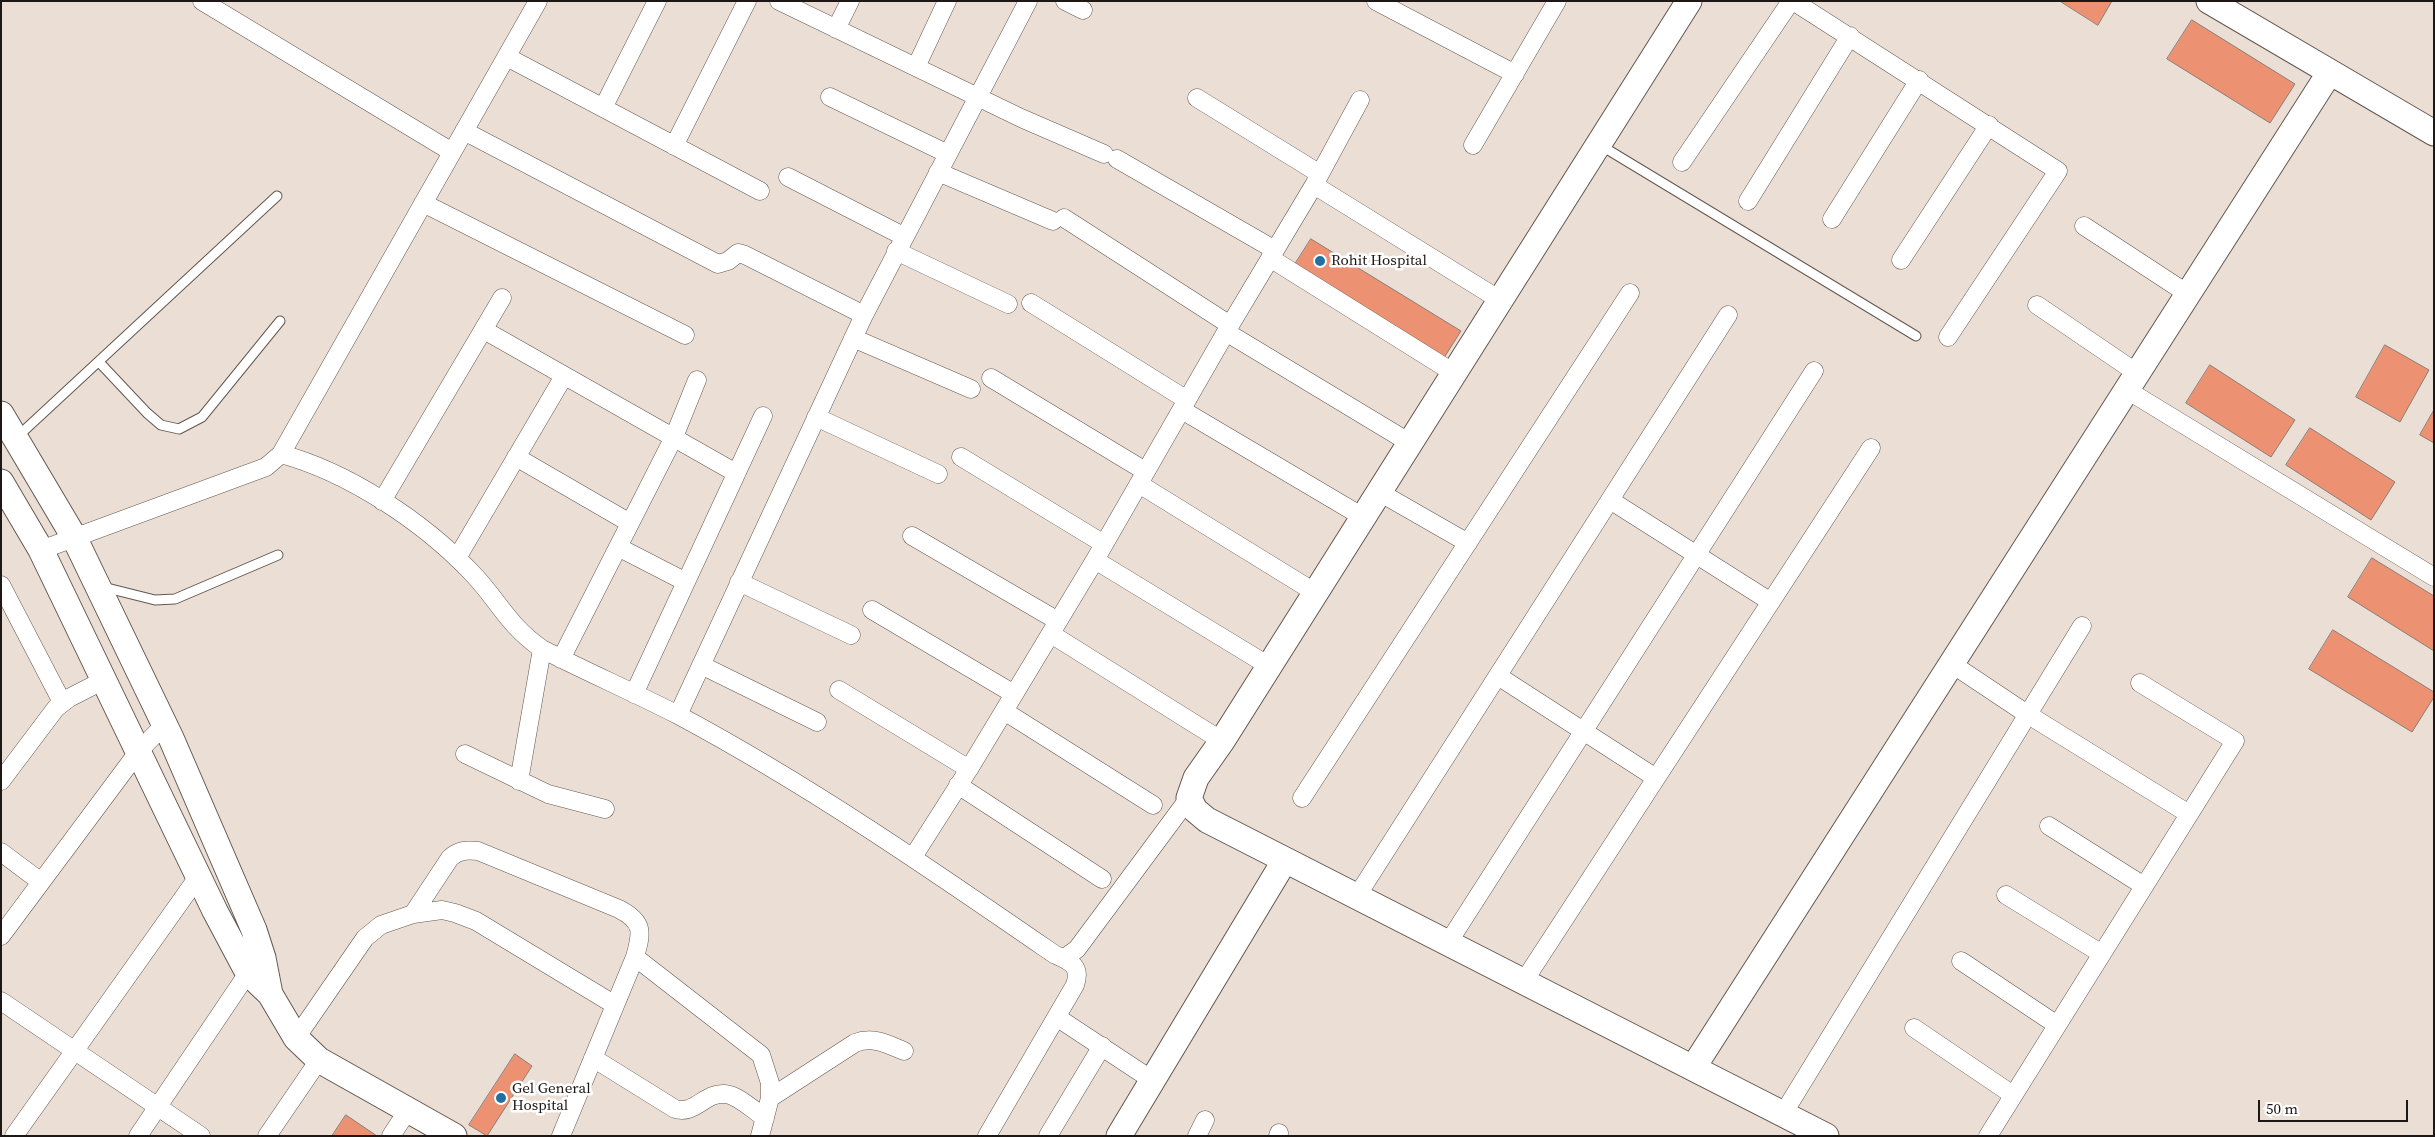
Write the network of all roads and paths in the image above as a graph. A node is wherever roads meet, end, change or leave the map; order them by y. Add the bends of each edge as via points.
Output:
1 (202, 1) edge
2 (538, 1) edge
3 (657, 1) edge
4 (747, 1) edge
5 (779, 1) edge
6 (850, 1) edge
7 (947, 1) edge
8 (1028, 1) edge
9 (1065, 1) edge
10 (1376, 1) edge
11 (1689, 1) edge
12 (1792, 1) edge
13 (2209, 1) edge
14 (1556, 2) edge
15 (1083, 10) dead end
16 (836, 29) junction
17 (1850, 36) junction
18 (507, 57) junction
19 (916, 67) junction
20 (2330, 72) junction
21 (1514, 74) junction
22 (1919, 80) junction
23 (830, 97) dead end
24 (978, 97) junction
25 (1197, 98) dead end
26 (1360, 100) dead end
27 (603, 108) junction
28 (1989, 126) junction
29 (464, 131) junction
30 (2434, 133) edge
31 (1599, 144) junction
32 (1473, 145) dead end
33 (674, 146) junction
34 (452, 152) junction
35 (948, 154) junction
36 (1682, 162) dead end
37 (938, 172) junction
38 (788, 177) dead end
39 (1317, 179) junction
40 (760, 191) dead end
41 (277, 196) dead end
42 (423, 202) junction
43 (1748, 202) dead end
44 (1832, 219) dead end
45 (2084, 226) dead end
46 (900, 244) junction
47 (1273, 254) junction
48 (1901, 260) dead end
49 (1630, 293) dead end
50 (2188, 294) junction
51 (502, 298) dead end
52 (1500, 300) junction
53 (1031, 303) dead end
54 (1008, 304) dead end
55 (2037, 306) dead end
56 (864, 315) junction
57 (1728, 316) dead end
58 (280, 321) dead end
59 (1228, 329) junction
60 (484, 330) junction
61 (685, 335) dead end
62 (1916, 336) dead end
63 (1948, 337) dead end
64 (853, 338) junction
65 (99, 362) junction
66 (1814, 371) dead end
67 (1454, 372) junction
68 (564, 376) junction
69 (991, 378) dead end
70 (697, 380) dead end
71 (2132, 382) junction
72 (971, 389) dead end
73 (1184, 405) junction
74 (1, 414) edge
75 (763, 416) dead end
76 (816, 417) junction
77 (674, 437) junction
78 (16, 438) junction
79 (1410, 443) junction
80 (1871, 448) dead end
81 (281, 454) junction
82 (516, 457) junction
83 (961, 457) dead end
84 (736, 473) junction
85 (938, 474) dead end
86 (1142, 478) junction
87 (1, 482) edge
88 (1379, 492) junction
89 (1610, 500) junction
90 (382, 501) junction
91 (1363, 517) junction
92 (630, 523) junction
93 (74, 536) junction
94 (912, 536) dead end
95 (1468, 543) junction
96 (1104, 544) junction
97 (618, 547) junction
98 (41, 550) junction
99 (1696, 554) junction
100 (278, 555) dead end
101 (457, 558) junction
102 (1095, 560) junction
103 (2434, 577) edge
104 (686, 582) junction
105 (739, 582) junction
106 (1, 586) edge
107 (98, 586) junction
108 (1316, 592) junction
109 (1771, 602) junction
110 (872, 610) dead end
111 (2082, 626) dead end
112 (1054, 628) junction
113 (851, 635) dead end
114 (542, 649) junction
115 (562, 659) junction
116 (1952, 664) junction
117 (701, 665) junction
118 (1269, 666) junction
119 (1498, 676) junction
120 (104, 680) junction
121 (2140, 684) dead end
122 (839, 690) dead end
123 (634, 694) junction
124 (1014, 694) junction
125 (62, 702) junction
126 (1004, 711) junction
127 (2027, 714) junction
128 (678, 715) junction
129 (817, 722) dead end
130 (164, 725) junction
131 (1583, 731) junction
132 (1222, 741) junction
133 (138, 752) junction
134 (465, 754) dead end
135 (969, 769) junction
136 (1656, 778) junction
137 (1, 780) edge
138 (519, 781) junction
139 (958, 785) junction
140 (1189, 798) junction
141 (1302, 798) dead end
142 (1153, 805) dead end
143 (605, 808) dead end
144 (2189, 814) junction
145 (2049, 826) dead end
146 (1, 852) edge
147 (913, 857) junction
148 (1286, 860) junction
149 (198, 876) junction
150 (1102, 879) dead end
151 (42, 882) junction
152 (2144, 886) junction
153 (2006, 894) dead end
154 (1357, 896) junction
155 (413, 914) junction
156 (1, 936) edge
157 (1448, 943) junction
158 (2102, 954) junction
159 (635, 956) junction
160 (1066, 958) junction
161 (1961, 961) dead end
162 (255, 966) junction
163 (1524, 981) junction
164 (1, 1001) edge
165 (615, 1005) junction
166 (1058, 1018) junction
167 (2057, 1025) junction
168 (1914, 1028) dead end
169 (296, 1038) junction
170 (1102, 1046) junction
171 (74, 1049) junction
172 (904, 1051) dead end
173 (593, 1058) junction
174 (319, 1060) junction
175 (1694, 1068) junction
176 (1152, 1080) junction
177 (2013, 1095) junction
178 (770, 1098) junction
179 (158, 1106) junction
180 (408, 1110) junction
181 (1783, 1114) junction
182 (765, 1118) junction
183 (14, 1136) edge
184 (138, 1136) edge
185 (201, 1136) edge
186 (267, 1136) edge
187 (391, 1136) edge
188 (454, 1136) edge
189 (561, 1136) edge
190 (760, 1136) edge
191 (987, 1136) edge
192 (1048, 1136) edge
193 (1119, 1136) edge
194 (1826, 1136) edge
195 (1988, 1136) edge

1 - 34 street
2 - 18 street
3 - 27 street
4 - 33 street
5 - 16 street
6 - 16 street
7 - 19 street
8 - 24 street
9 - 15 street
10 - 21 street
11 - 31 street
12 - 17 street
12 - 36 street
13 - 20 street
14 - 21 street
16 - 19 street
17 - 22 street
17 - 43 street
18 - 27 street
18 - 29 street
19 - 24 street
20 - 30 street
20 - 50 street
21 - 32 street
22 - 28 street
22 - 44 street
23 - 35 street
24 - 35 street
24 - 47 street via 1111,156
25 - 39 street
26 - 39 street
27 - 33 street
28 - 48 street
28 - 63 street via 2058,170
29 - 34 street
29 - 56 street via 718,264 738,253 745,255
31 - 52 street
31 - 62 lane
33 - 40 street
34 - 42 street
35 - 37 street
37 - 46 street
37 - 59 street via 1059,220
38 - 46 street
39 - 47 street
39 - 52 street
41 - 65 lane
42 - 61 street
42 - 81 street
45 - 50 street
46 - 54 street
46 - 56 street
47 - 59 street
47 - 67 street
49 - 95 street
50 - 71 street
51 - 60 street
52 - 67 street
53 - 73 street
55 - 71 street
56 - 64 street
57 - 89 street
58 - 65 lane via 202,417 179,429 161,425
59 - 73 street
59 - 79 street
60 - 68 street
60 - 90 street
64 - 72 street
64 - 76 street
65 - 78 lane
66 - 99 street
67 - 79 street
68 - 77 street
68 - 82 street
69 - 86 street
70 - 77 street
71 - 103 street
71 - 116 street
73 - 86 street
73 - 91 street
74 - 78 street
75 - 84 street
76 - 85 street
76 - 105 street
77 - 84 street
77 - 92 street
78 - 93 street
79 - 88 street
80 - 109 street
81 - 90 street via 310,462
81 - 93 street via 266,467
82 - 92 street
82 - 101 street
83 - 96 street
84 - 104 street
86 - 96 street
86 - 108 street
87 - 98 street
88 - 91 street
88 - 95 street
89 - 99 street
89 - 119 street
90 - 101 street
91 - 108 street
92 - 97 street
93 - 98 street
93 - 107 street
94 - 112 street
95 - 141 street
96 - 102 street
97 - 104 street
97 - 115 street
98 - 120 street
99 - 109 street
99 - 131 street
100 - 107 lane via 175,599 155,600
101 - 114 street via 508,620
102 - 112 street
102 - 118 street
104 - 123 street
105 - 113 street
105 - 117 street
106 - 125 street
107 - 130 street
108 - 118 street
109 - 136 street
110 - 124 street
111 - 127 street
112 - 124 street
112 - 132 street
114 - 115 street
114 - 138 street
115 - 123 street
116 - 127 street
116 - 175 street
117 - 128 street
117 - 129 street
118 - 132 street
119 - 131 street
119 - 154 street
120 - 125 street
120 - 133 street
121 - 144 street via 2234,741
122 - 135 street
123 - 128 street
124 - 126 street
125 - 137 street
126 - 135 street
126 - 142 street
127 - 144 street
127 - 181 street
128 - 147 street
130 - 133 street
130 - 162 street via 254,930
131 - 136 street
131 - 157 street
132 - 140 street via 1196,778
133 - 149 street
133 - 151 street
134 - 138 street
135 - 139 street
136 - 163 street
138 - 143 street via 566,800
139 - 147 street
139 - 150 street
140 - 148 street via 1195,810 1208,820
140 - 160 street via 1077,949
144 - 152 street
145 - 152 street
146 - 151 street
147 - 160 street via 1054,954
148 - 154 street
148 - 176 street
149 - 162 street
149 - 171 street
151 - 156 street
152 - 158 street
153 - 158 street
154 - 157 street
155 - 159 street via 450,858 458,852 478,852 627,913 640,926
155 - 165 street via 442,910 464,916
155 - 169 street via 381,925 365,938
157 - 163 street
158 - 167 street
159 - 165 street
159 - 178 street via 761,1055 769,1075
160 - 166 street via 1078,978
161 - 167 street
162 - 169 street
162 - 179 street
163 - 175 street
164 - 171 street
165 - 173 street
166 - 170 street
166 - 191 street
167 - 177 street
168 - 177 street
169 - 174 street
170 - 176 street
170 - 192 street
171 - 179 street
171 - 183 street
172 - 178 street via 873,1039 860,1041
173 - 182 street via 674,1109 688,1110 724,1094
173 - 189 street
174 - 180 street
174 - 186 street
175 - 181 street
176 - 193 street
177 - 195 street
178 - 182 street
179 - 184 street
179 - 185 street
180 - 187 street
180 - 188 street
181 - 194 street
182 - 190 street

